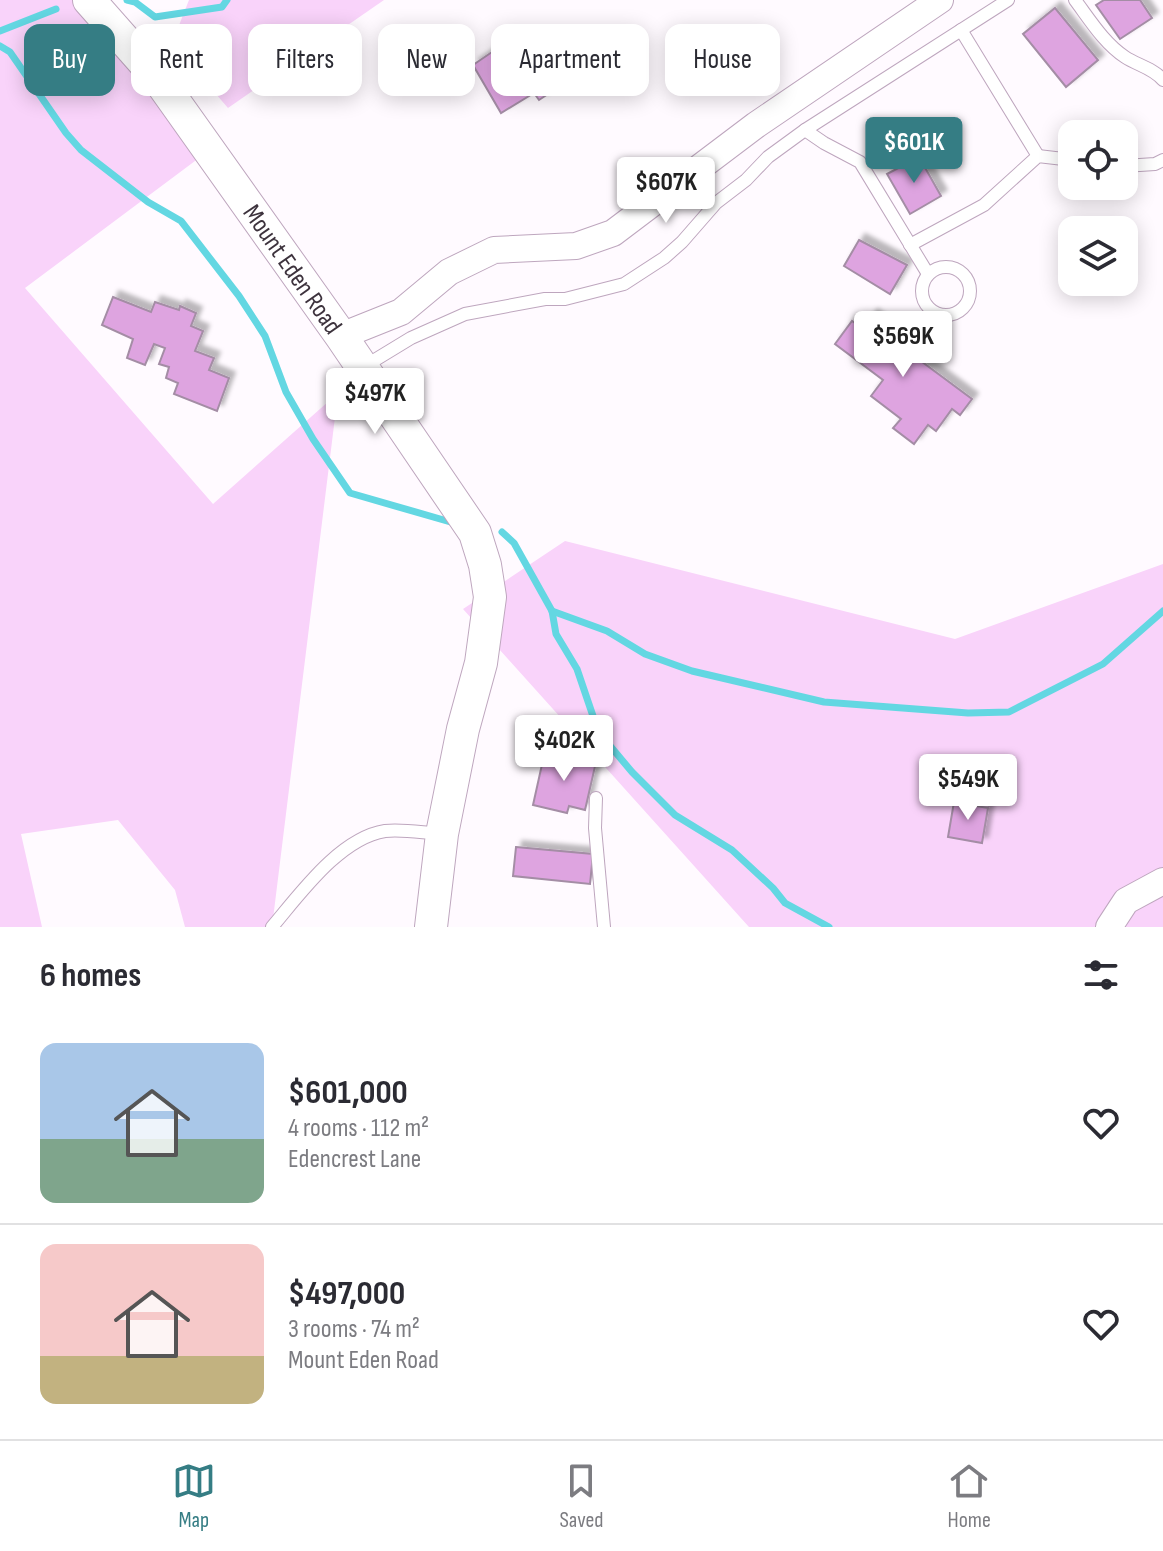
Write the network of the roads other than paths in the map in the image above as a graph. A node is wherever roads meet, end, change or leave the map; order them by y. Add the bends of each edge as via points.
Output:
1 (89, 0) edge
2 (940, 0) edge
3 (1008, 0) edge
4 (1075, 0) edge
5 (961, 30) junction
6 (1163, 80) edge
7 (805, 130) junction
8 (1038, 156) junction
9 (1058, 158) edge
10 (1163, 160) edge
11 (1138, 165) edge
12 (910, 245) junction
13 (928, 274) junction
14 (341, 336) junction
15 (362, 367) junction
16 (596, 798) dead end
17 (442, 834) junction
18 (1163, 881) edge
19 (272, 927) edge
20 (431, 927) edge
21 (604, 927) edge
22 (1109, 927) edge

1 - 14 street, Mount Eden Road via 157,77
2 - 14 street via 756,125 613,233 576,246 494,250 449,272 401,312
3 - 5 lane
4 - 6 lane via 1104,39
5 - 7 lane
5 - 8 lane
7 - 12 lane via 860,162
7 - 15 lane via 716,203 664,258 624,284 465,314
8 - 9 lane
8 - 12 lane via 984,205
10 - 11 lane
12 - 13 lane
13 - 13 lane via 921,289 925,304 938,314 961,309 970,296 964,274 950,267
14 - 15 street, Mount Eden Road
15 - 17 street, Mount Eden Road via 475,533 485,565 490,597 481,663
16 - 21 lane
17 - 19 lane via 383,832 359,842 329,863
17 - 20 street, Mount Eden Road
18 - 22 street via 1126,901

